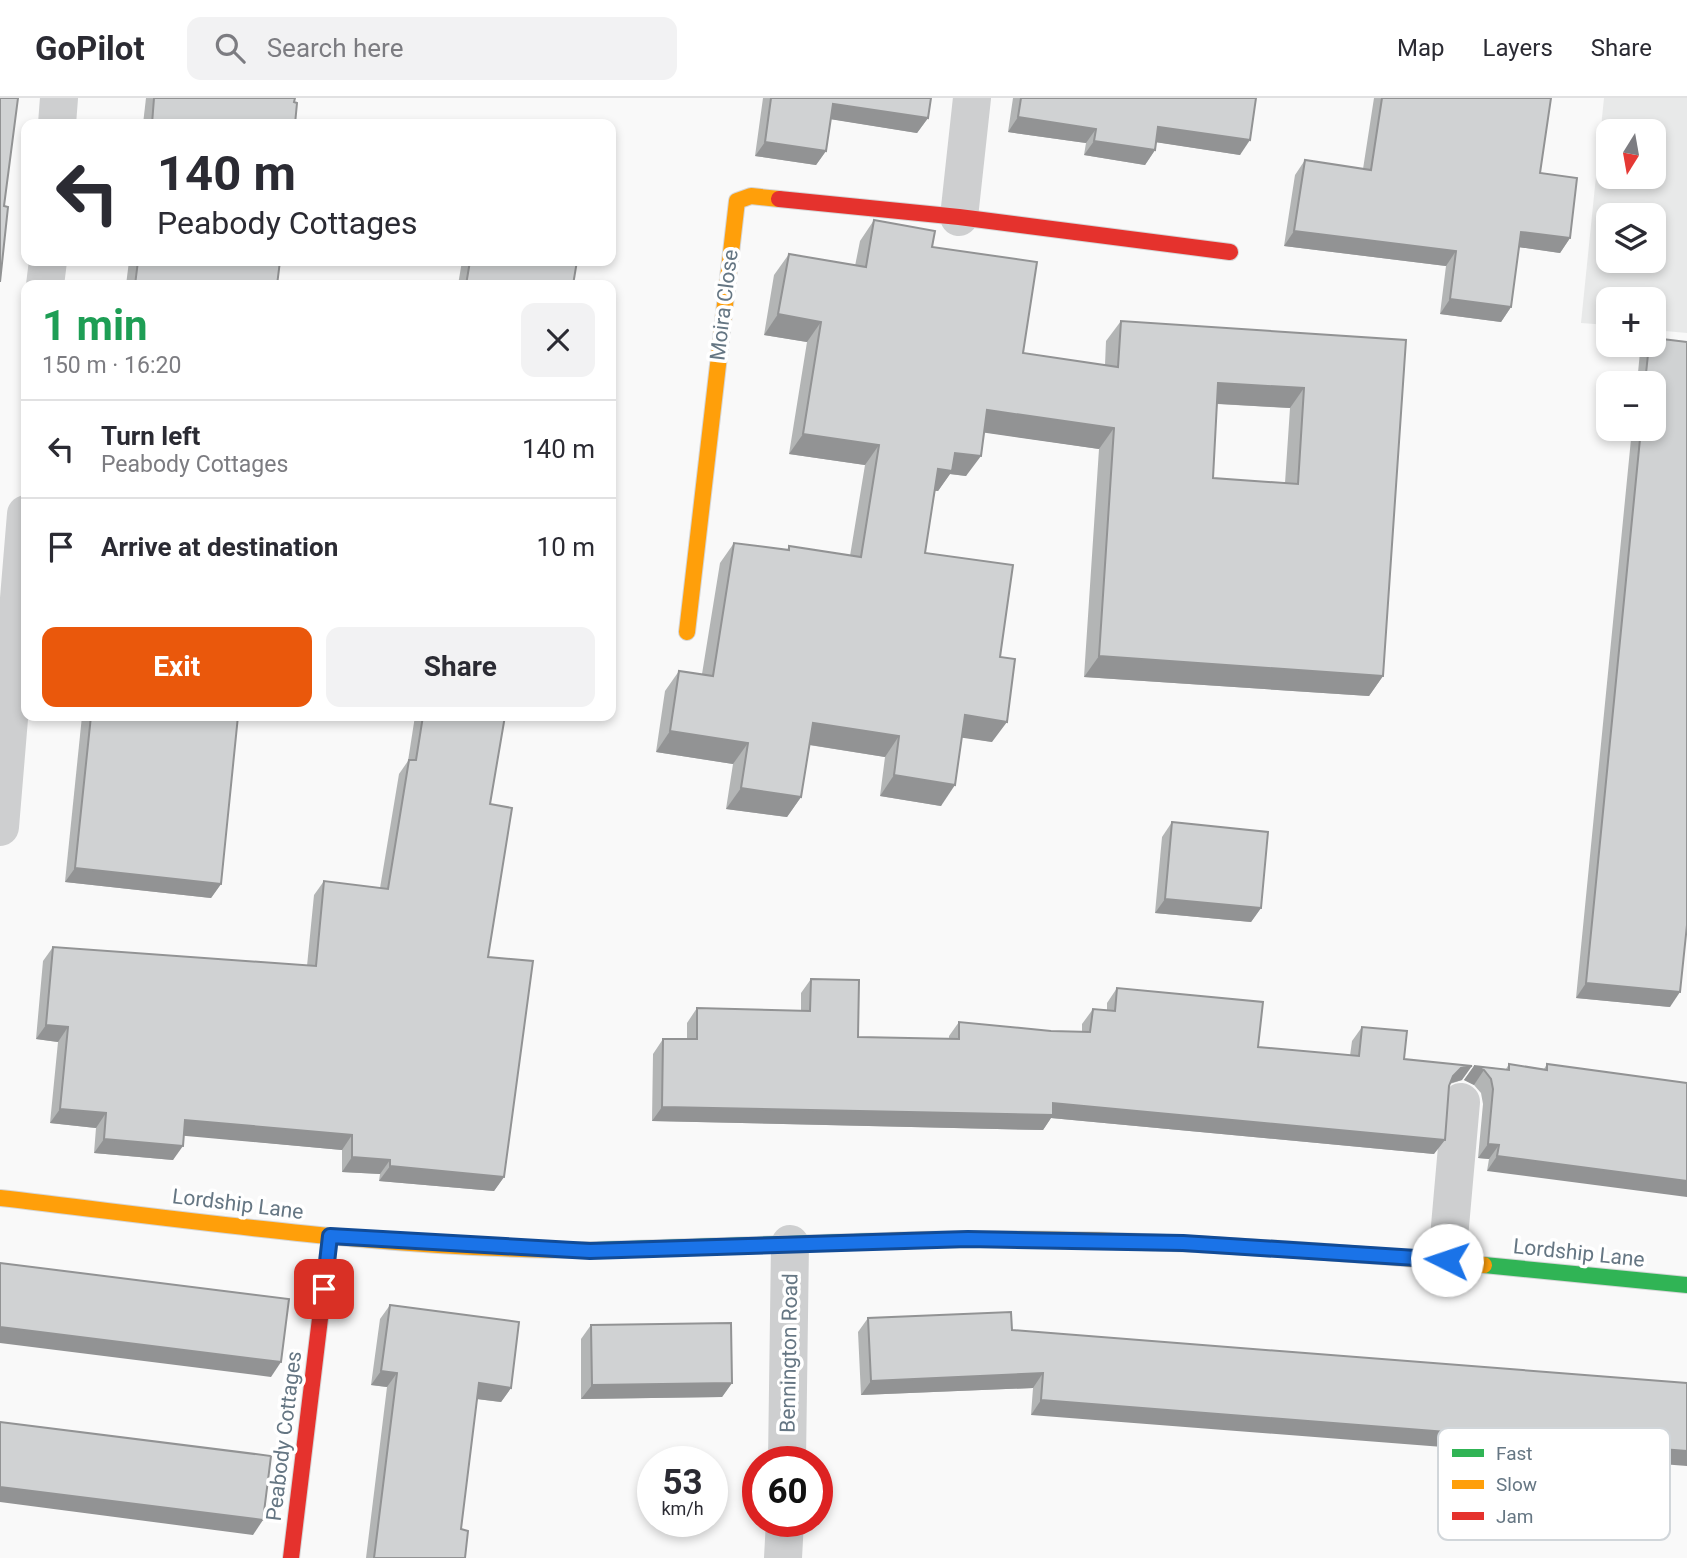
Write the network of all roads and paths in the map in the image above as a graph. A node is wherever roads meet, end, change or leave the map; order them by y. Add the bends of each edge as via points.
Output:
1 (59, 98) edge
2 (972, 98) edge
3 (57, 119) edge
4 (959, 217) junction
5 (1230, 252) dead end
6 (21, 574) edge
7 (687, 632) dead end
8 (0, 827) edge
9 (1461, 1102) dead end
10 (0, 1198) edge
11 (330, 1236) junction
12 (790, 1244) junction
13 (1447, 1260) junction
14 (1687, 1285) edge
15 (787, 1446) edge
16 (784, 1537) edge
17 (291, 1558) edge
18 (783, 1558) edge

1 - 3 street
2 - 4 street
4 - 5 main road, Moira Close
4 - 7 main road, Moira Close via 751,196 737,201
6 - 8 street
9 - 13 street
10 - 11 main road, Lordship Lane
11 - 12 main road, Lordship Lane via 590,1251
11 - 17 main road, Peabody Cottages
12 - 13 main road, Lordship Lane via 968,1239 1170,1242
12 - 15 street, Bennington Road
13 - 14 main road, Lordship Lane
16 - 18 street

